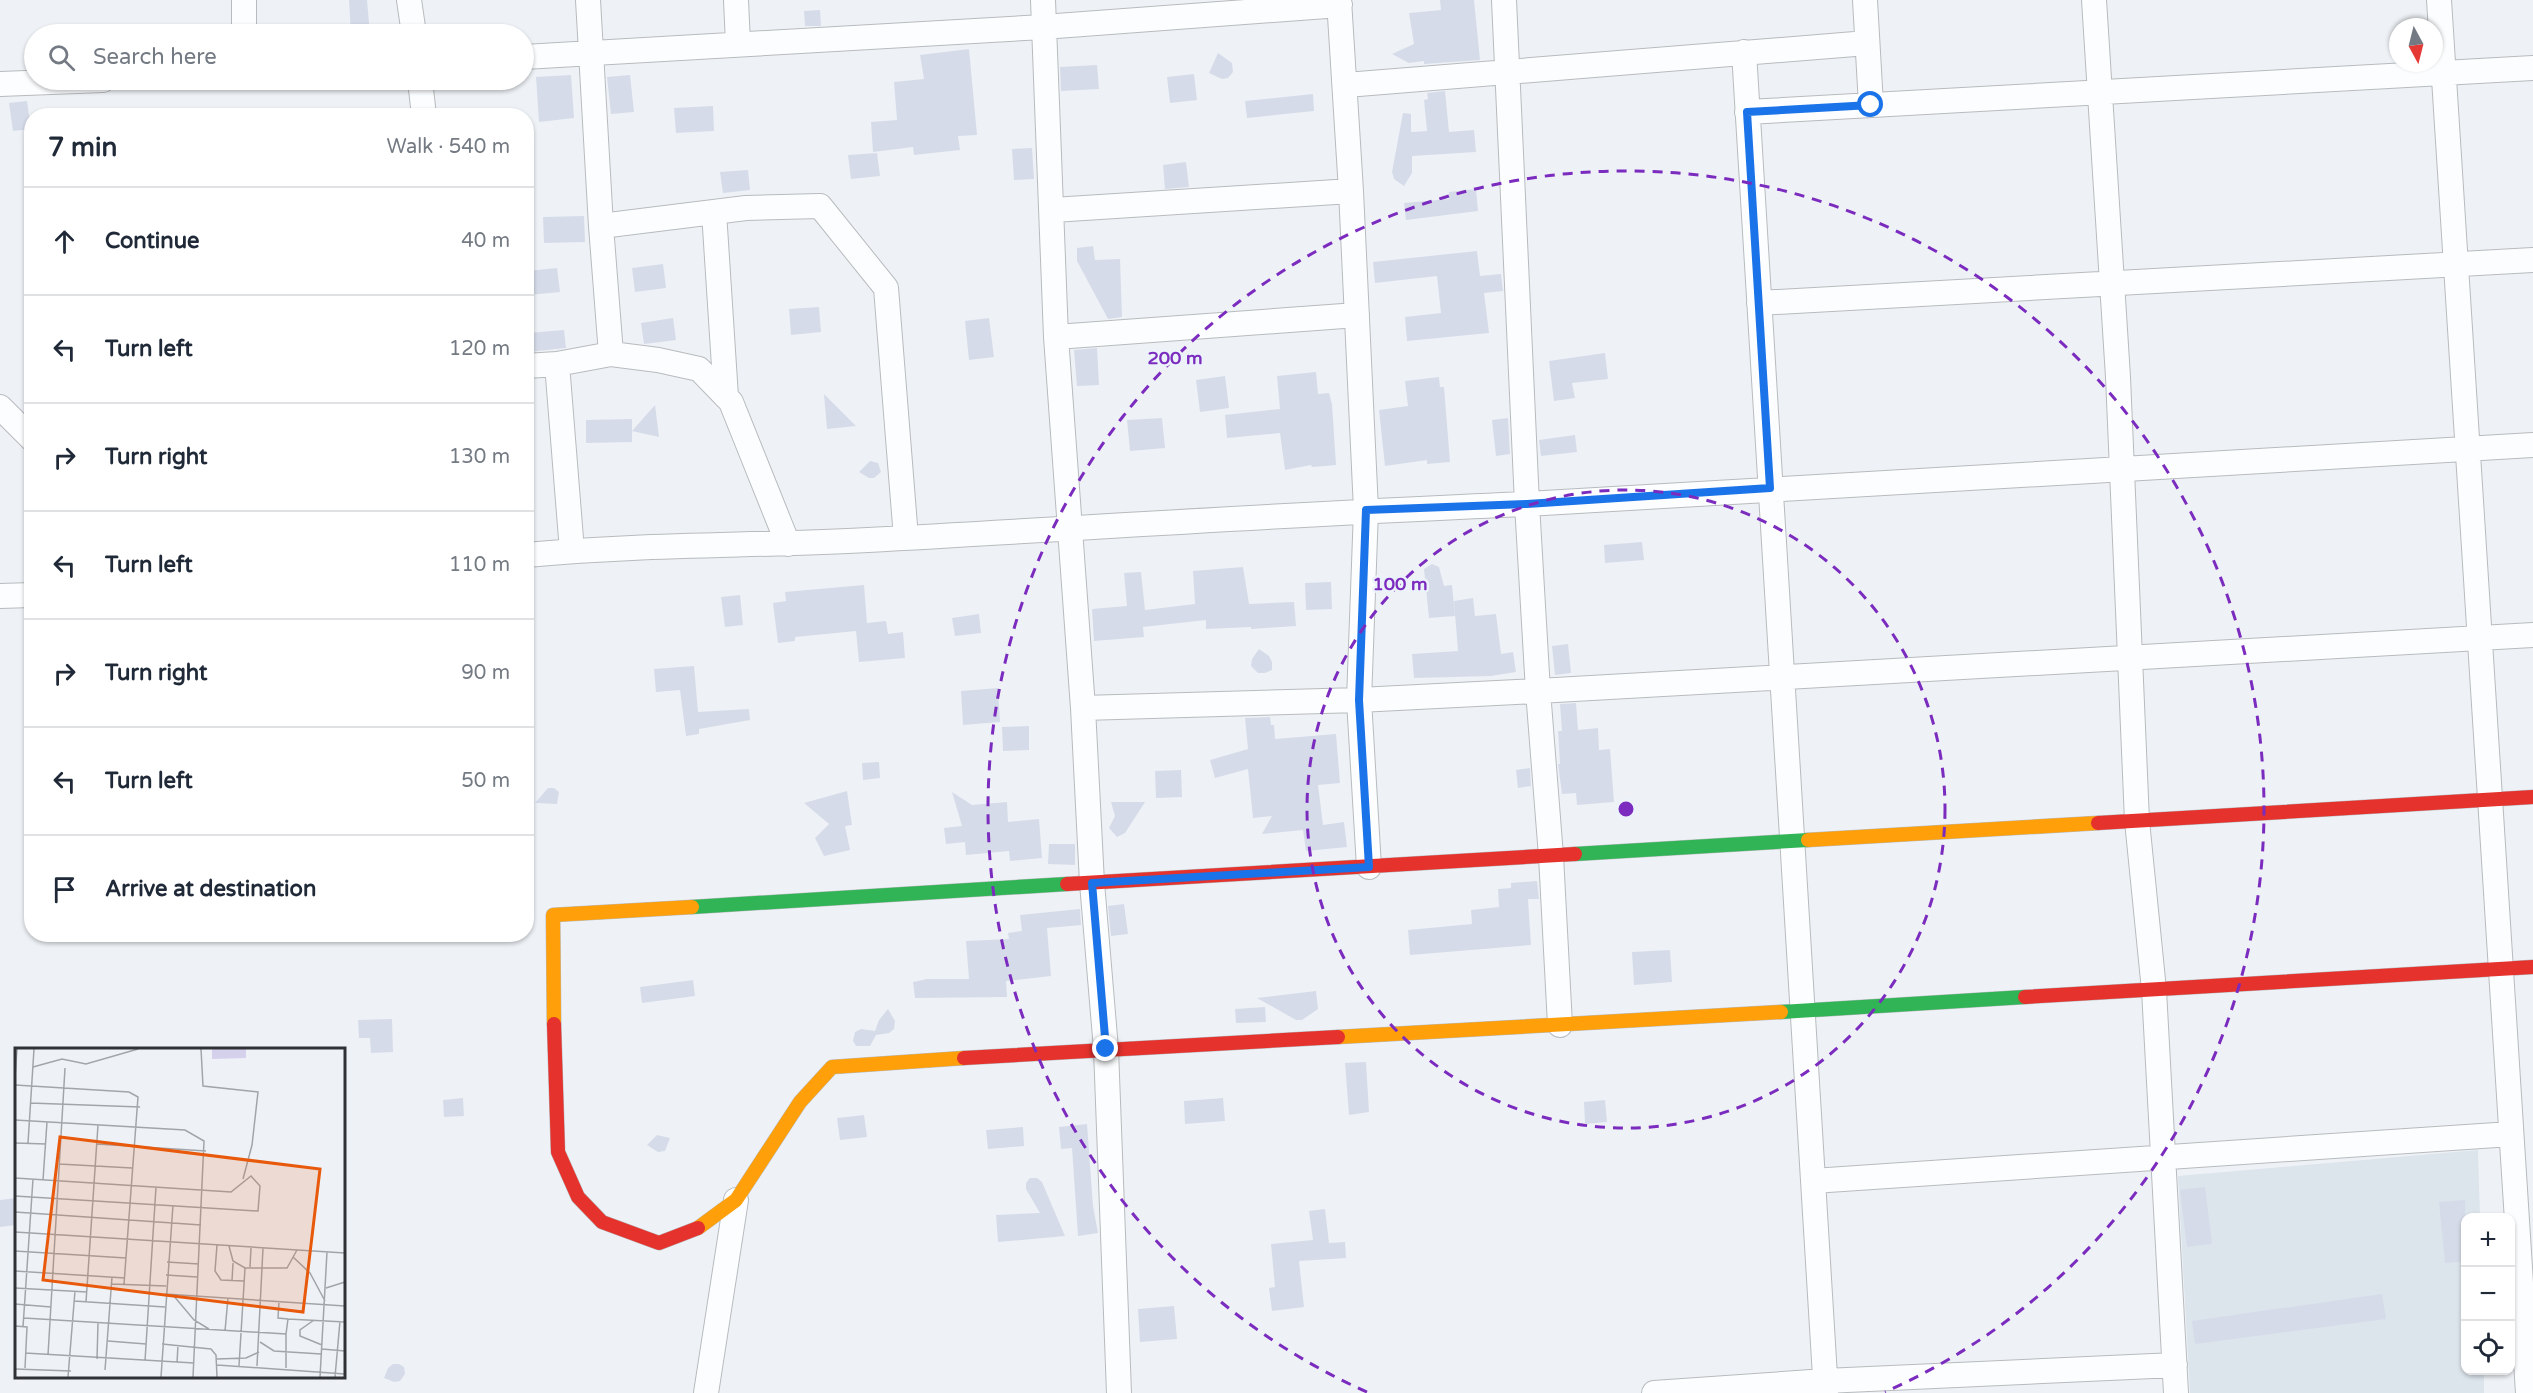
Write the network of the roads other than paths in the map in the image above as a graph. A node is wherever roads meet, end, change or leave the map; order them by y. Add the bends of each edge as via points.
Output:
1 (244, 0) edge
2 (409, 0) edge
3 (588, 0) edge
4 (736, 0) edge
5 (1043, 0) edge
6 (1504, 0) edge
7 (1865, 0) edge
8 (2094, 0) edge
9 (2439, 0) edge
10 (1339, 2) edge
11 (1262, 5) edge
12 (2440, 18) edge
13 (244, 24) edge
14 (413, 24) edge
15 (1043, 27) junction
16 (1867, 43) junction
17 (738, 44) junction
18 (589, 52) junction
19 (1744, 52) junction
20 (534, 56) edge
21 (2533, 68) edge
22 (1506, 72) junction
23 (2443, 72) junction
24 (24, 83) edge
25 (0, 84) edge
26 (1346, 85) junction
27 (421, 90) edge
28 (2099, 91) junction
29 (1871, 105) junction
30 (423, 108) edge
31 (1747, 112) junction
32 (1352, 191) junction
33 (1053, 210) junction
34 (714, 212) junction
35 (601, 226) junction
36 (2533, 260) edge
37 (2456, 264) junction
38 (2112, 284) junction
39 (1759, 303) junction
40 (1357, 315) junction
41 (1056, 338) junction
42 (611, 354) junction
43 (557, 364) junction
44 (534, 365) edge
45 (726, 397) junction
46 (0, 407) edge
47 (24, 431) edge
48 (2533, 445) edge
49 (2468, 449) junction
50 (2121, 469) junction
51 (1770, 488) junction
52 (1527, 504) junction
53 (1366, 510) junction
54 (1069, 529) junction
55 (906, 537) junction
56 (788, 544) junction
57 (572, 550) junction
58 (534, 554) edge
59 (24, 595) edge
60 (0, 596) edge
61 (2533, 634) edge
62 (2480, 637) junction
63 (2130, 658) junction
64 (1782, 677) junction
65 (1538, 692) junction
66 (1359, 700) junction
67 (1083, 708) junction
68 (2533, 797) edge
69 (2490, 799) junction
70 (2137, 821) junction
71 (1792, 841) junction
72 (1551, 856) junction
73 (1369, 867) junction
74 (1092, 883) junction
75 (2533, 967) edge
76 (2501, 969) junction
77 (2154, 990) junction
78 (1802, 1010) junction
79 (1560, 1025) junction
80 (1106, 1049) junction
81 (2511, 1134) junction
82 (2163, 1158) junction
83 (1813, 1181) junction
84 (736, 1200) junction
85 (2175, 1365) junction
86 (1825, 1387) edge
87 (706, 1393) edge
88 (1119, 1393) edge
89 (1653, 1393) edge
90 (2176, 1393) edge
91 (2528, 1393) edge

1 - 13 street
2 - 14 street
3 - 18 street
4 - 17 street
5 - 15 street
6 - 22 street
7 - 16 street
8 - 28 street
9 - 12 street
10 - 11 street
10 - 26 street
11 - 15 street
15 - 17 street
15 - 33 street
16 - 19 street
16 - 29 street
17 - 18 street
18 - 20 street
18 - 35 street
19 - 22 street
19 - 31 street
21 - 23 street
22 - 26 street
22 - 52 street
23 - 28 street
23 - 37 street
24 - 25 street
26 - 32 street
27 - 30 street
28 - 29 street
28 - 38 street
29 - 31 street
31 - 39 street
32 - 33 street
32 - 40 street
33 - 41 street
34 - 35 street
34 - 45 street
34 - 55 street via 820,206 886,288
35 - 42 street
36 - 37 street
37 - 38 street
37 - 49 street
38 - 39 street
38 - 50 street
39 - 51 street
40 - 41 street
40 - 53 street
41 - 54 street
42 - 43 street
42 - 45 street via 699,369
43 - 44 street
43 - 57 street
45 - 56 street
46 - 47 street
48 - 49 street
49 - 50 street
49 - 62 street
50 - 51 street
50 - 63 street
51 - 52 street
51 - 64 street
52 - 53 street
52 - 65 street
53 - 54 street
53 - 66 street
54 - 55 street
54 - 67 street
55 - 56 street
56 - 57 street
57 - 58 street
59 - 60 street
61 - 62 street
62 - 63 street
62 - 69 street
63 - 64 street
63 - 70 street
64 - 65 street
64 - 71 street
65 - 66 street
65 - 72 street
66 - 67 street
66 - 73 street
67 - 74 street
68 - 69 street
69 - 70 street
69 - 76 street
70 - 71 street
70 - 77 street
71 - 72 street
71 - 78 street
72 - 73 street
72 - 79 street
73 - 74 street
74 - 80 street
74 - 84 street via 553,915 558,1152 578,1197 602,1222 659,1243 695,1231
75 - 76 street
76 - 77 street
76 - 81 street
77 - 78 street
77 - 82 street
78 - 79 street
78 - 83 street
79 - 80 street
80 - 84 street via 832,1067 800,1102
80 - 88 street
81 - 82 street
81 - 91 street
82 - 83 street
82 - 85 street
83 - 86 street
84 - 87 street
85 - 86 street
85 - 90 street
86 - 89 street

